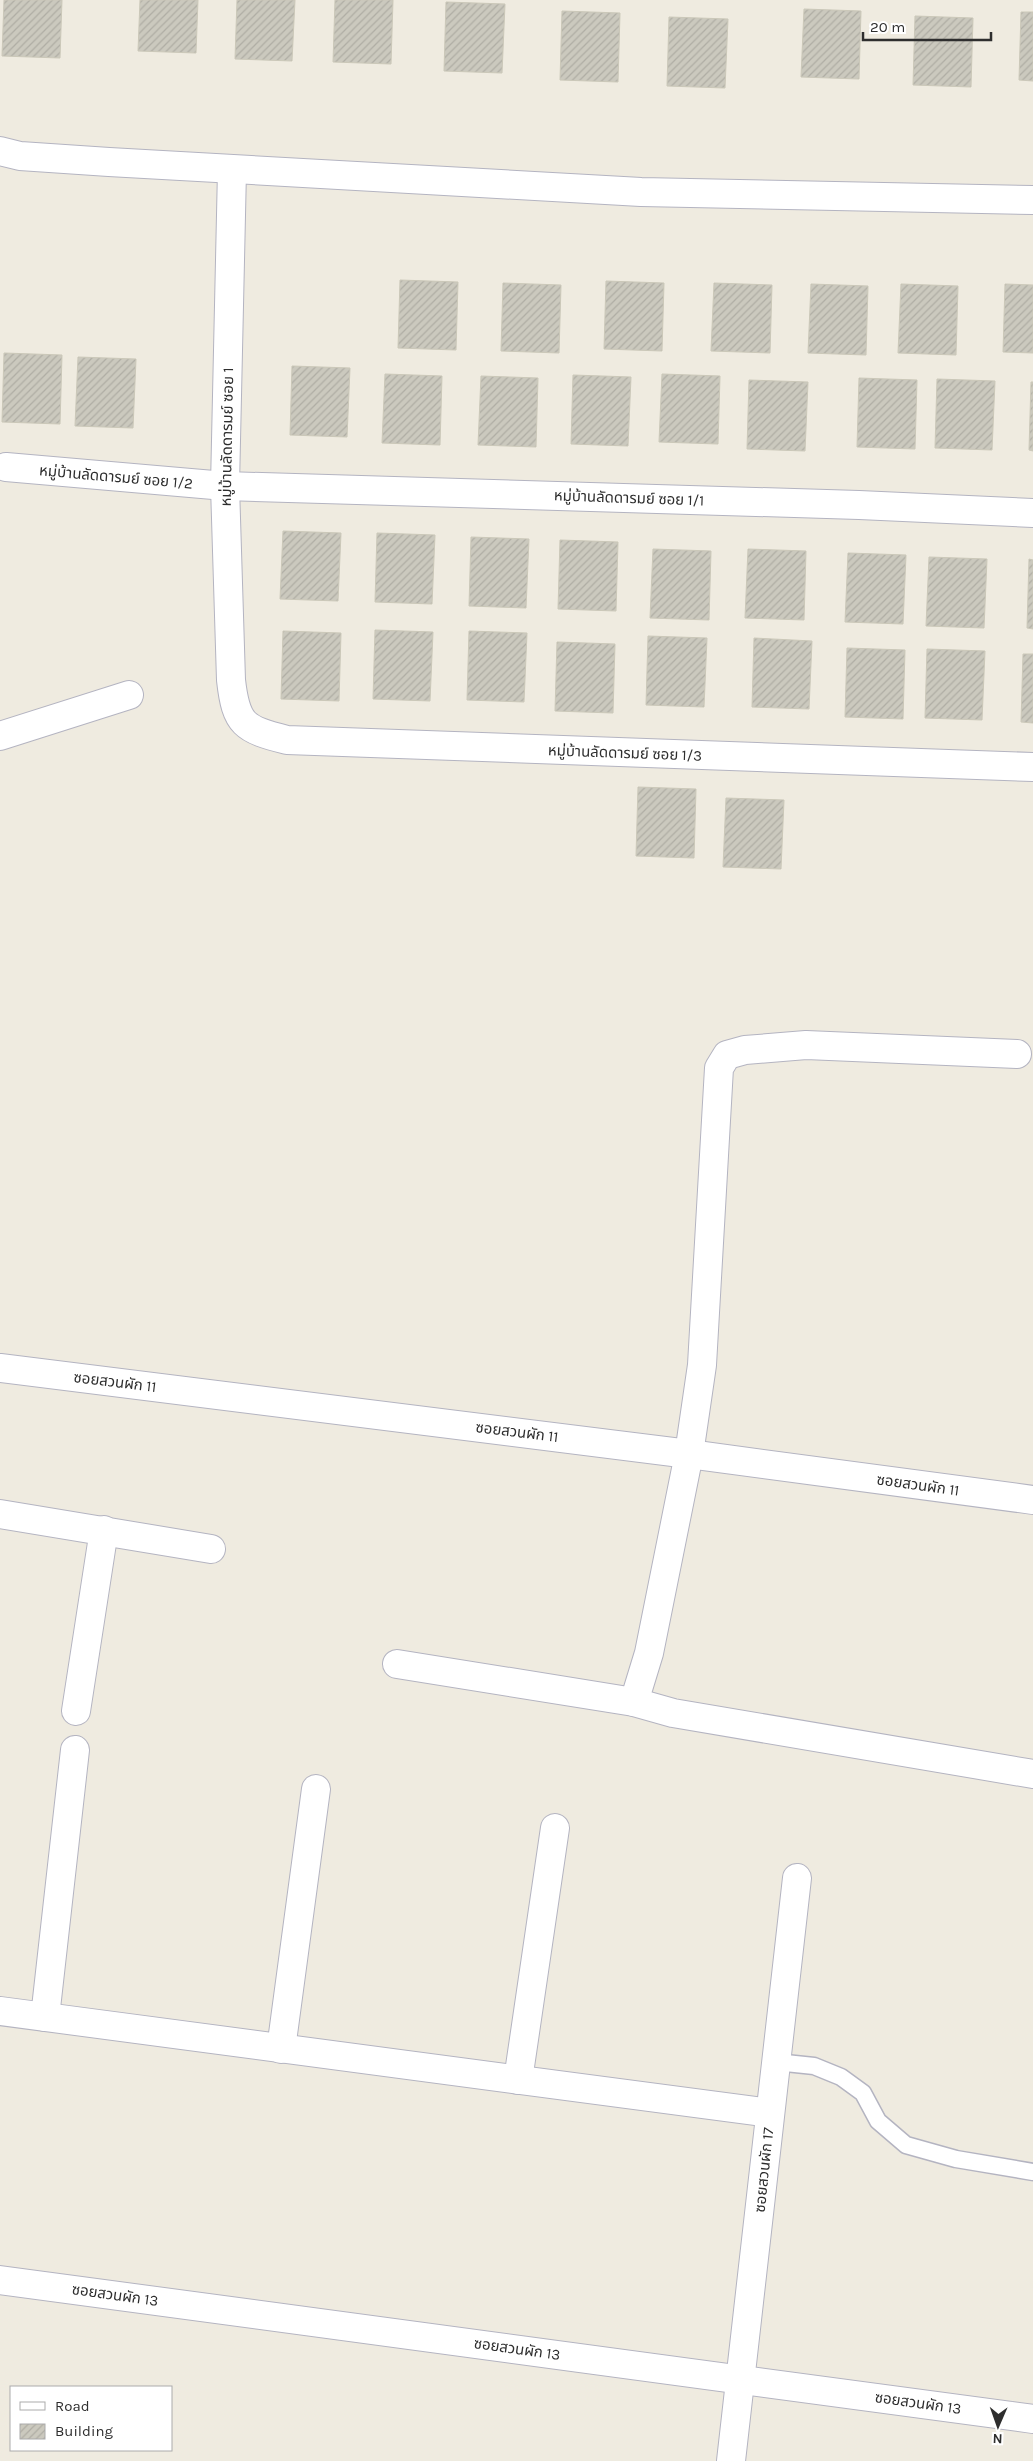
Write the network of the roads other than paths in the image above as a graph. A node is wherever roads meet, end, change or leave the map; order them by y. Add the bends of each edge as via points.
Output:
1 (0, 151) edge
2 (232, 170) junction
3 (1033, 200) edge
4 (6, 467) dead end
5 (225, 486) junction
6 (1033, 513) edge
7 (129, 696) dead end
8 (234, 703) joint
9 (0, 736) edge
10 (1033, 767) edge
11 (1017, 1054) dead end
12 (0, 1368) edge
13 (688, 1454) junction
14 (1033, 1500) edge
15 (0, 1514) edge
16 (104, 1530) junction
17 (211, 1549) dead end
18 (397, 1664) dead end
19 (634, 1702) junction
20 (76, 1712) dead end
21 (75, 1750) dead end
22 (1033, 1774) edge
23 (316, 1789) dead end
24 (555, 1828) dead end
25 (797, 1878) dead end
26 (0, 2011) edge
27 (45, 2017) junction
28 (281, 2048) junction
29 (776, 2062) junction
30 (518, 2080) junction
31 (770, 2113) junction
32 (1033, 2172) edge
33 (0, 2280) edge
34 (740, 2378) junction
35 (1033, 2419) edge
36 (730, 2461) edge

1 - 2 street via 20,156
2 - 3 street via 641,192
2 - 5 street, หมู่บ้านลัดดารมย์ ซอย 1
4 - 5 street, หมู่บ้านลัดดารมย์ ซอย 1/2
5 - 6 street, หมู่บ้านลัดดารมย์ ซอย 1/1
5 - 8 street, หมู่บ้านลัดดารมย์ ซอย 1
7 - 9 street
8 - 10 street, หมู่บ้านลัดดารมย์ ซอย 1/3 via 241,720 257,732 286,740
11 - 13 street via 806,1046 745,1050 727,1055 719,1068 702,1365
12 - 13 street, ซอยสวนผัก 11
13 - 14 street, ซอยสวนผัก 11
13 - 19 street via 649,1653
15 - 16 street
16 - 17 street
16 - 20 street
18 - 19 street
19 - 22 street via 673,1713
21 - 27 street
23 - 28 street
24 - 30 street
25 - 29 street, ซอยสวนผัก 17
26 - 27 street
27 - 28 street
28 - 30 street
29 - 31 street, ซอยสวนผัก 17
29 - 32 lane via 814,2066 841,2076 863,2094 878,2121 906,2145 956,2159
30 - 31 street
31 - 34 street, ซอยสวนผัก 17
33 - 34 street, ซอยสวนผัก 13
34 - 35 street, ซอยสวนผัก 13
34 - 36 street, ซอยสวนผัก 17

